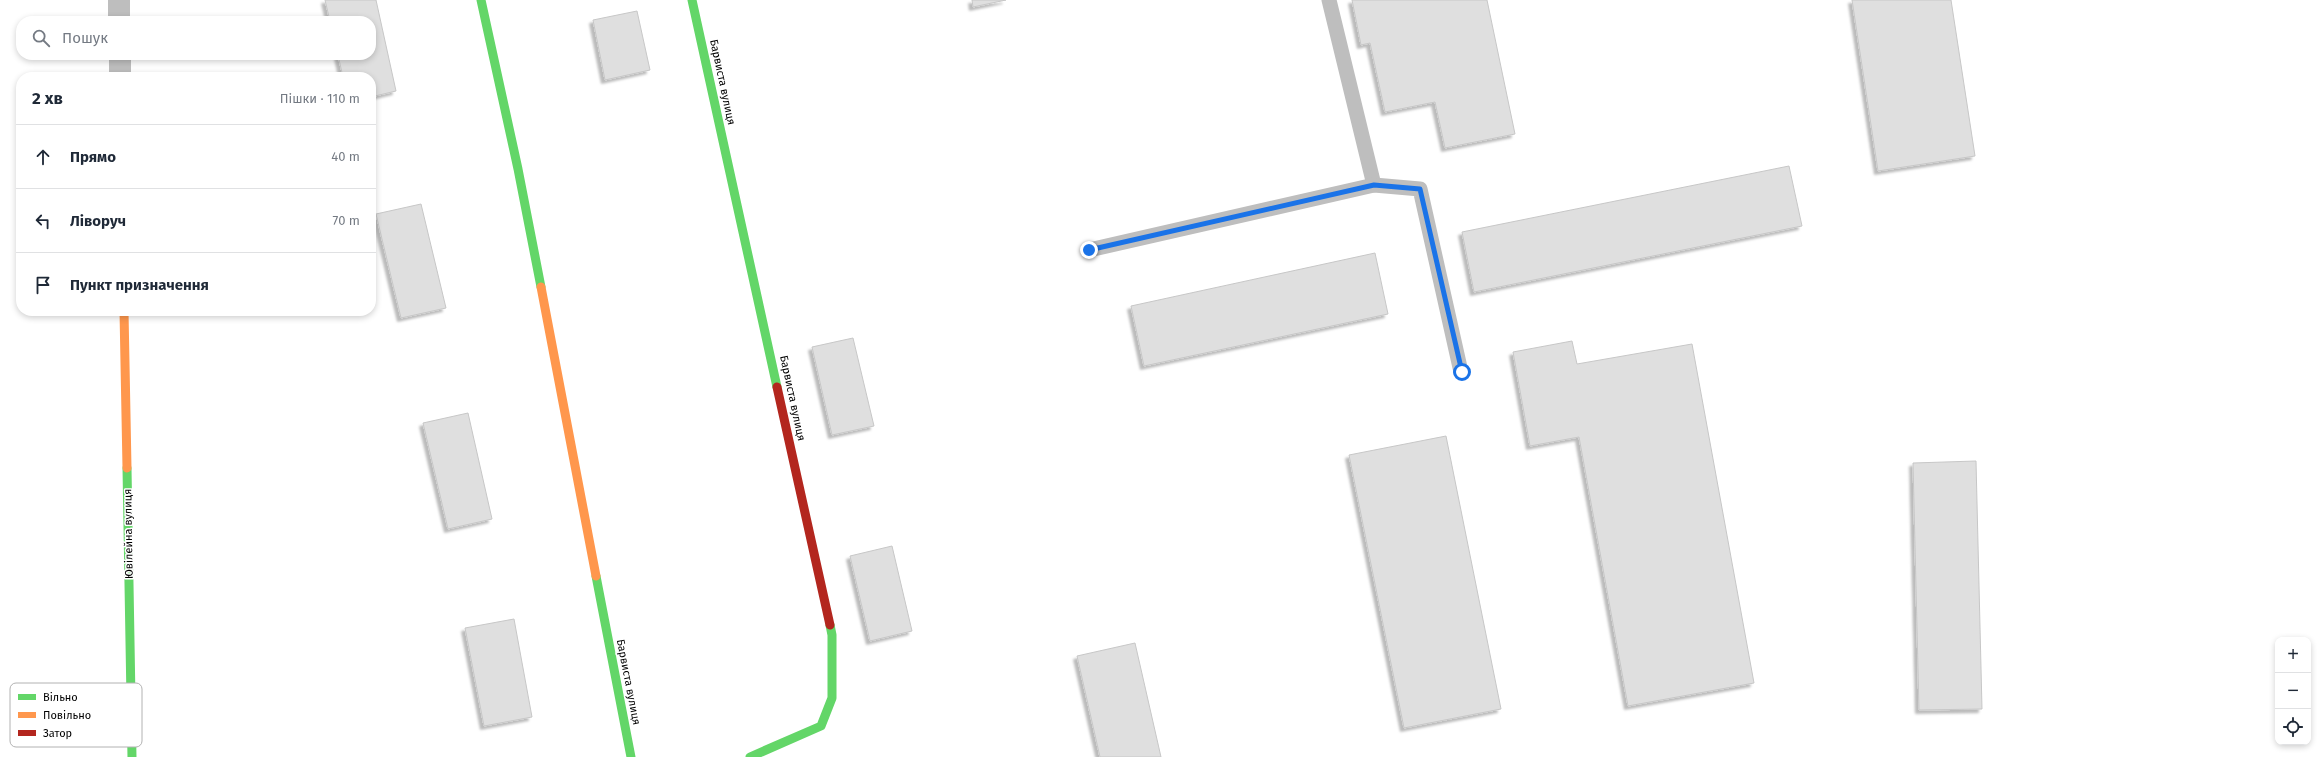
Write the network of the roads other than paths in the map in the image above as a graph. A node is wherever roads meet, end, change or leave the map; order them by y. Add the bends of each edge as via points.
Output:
1 (119, 0) edge
2 (480, 0) edge
3 (692, 0) edge
4 (1329, 0) edge
5 (119, 16) edge
6 (120, 60) edge
7 (120, 72) edge
8 (1374, 185) junction
9 (1089, 250) dead end
10 (124, 316) edge
11 (1462, 372) dead end
12 (131, 683) edge
13 (132, 747) edge
14 (132, 757) edge
15 (631, 757) edge
16 (750, 757) edge

1 - 5 street
2 - 15 street, Барвиста вулиця via 518,169
3 - 16 street, Барвиста вулиця via 832,635 832,698 821,726
4 - 8 lane
6 - 7 street
8 - 9 lane
8 - 11 lane via 1420,189
10 - 12 street, Ювілейна вулиця
13 - 14 street, Ювілейна вулиця

